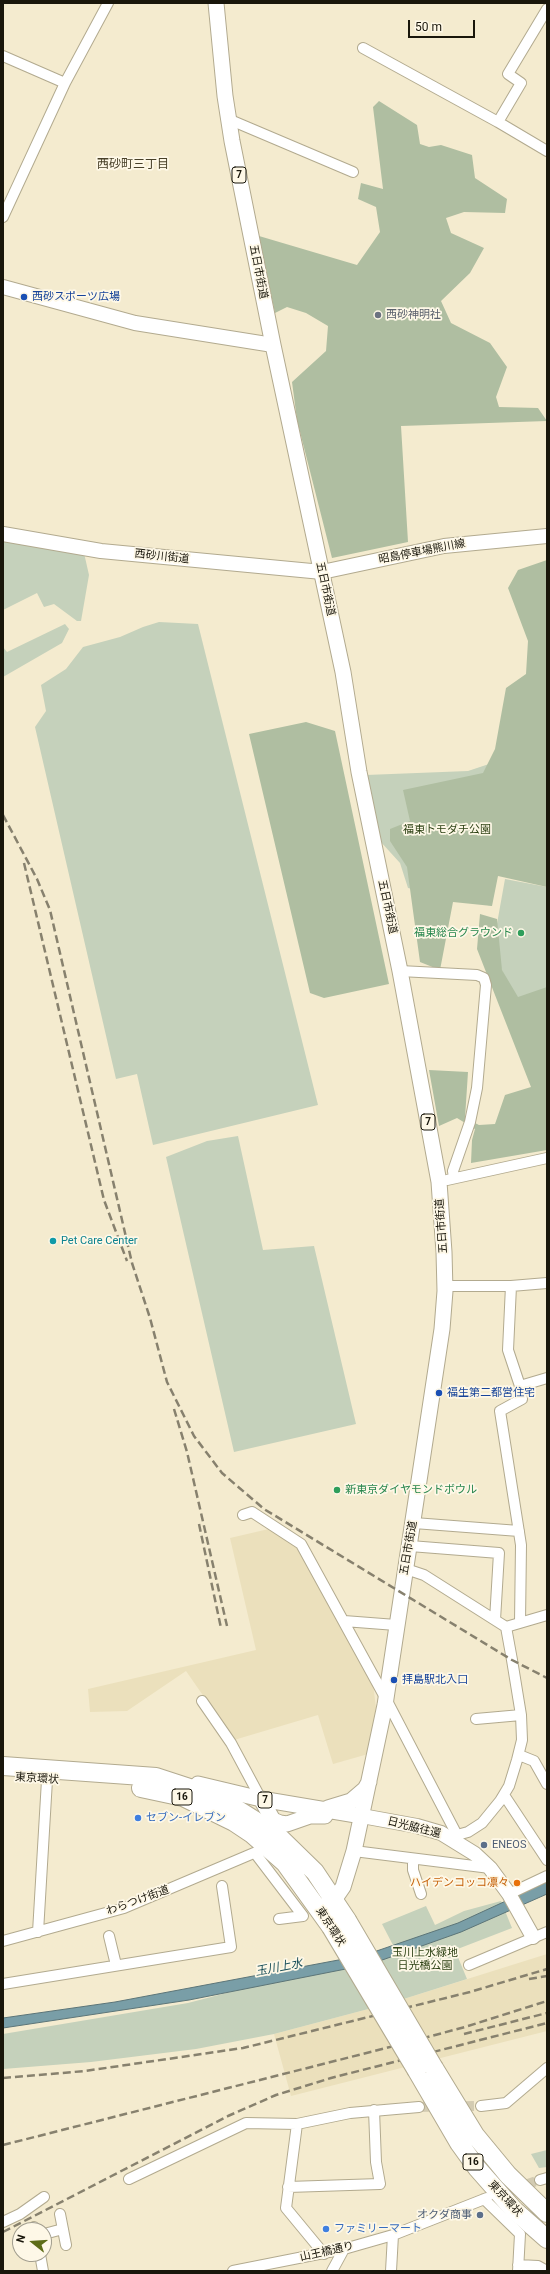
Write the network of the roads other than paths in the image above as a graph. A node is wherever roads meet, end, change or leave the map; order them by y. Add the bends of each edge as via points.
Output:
1 (108, 3) edge
2 (216, 3) edge
3 (547, 9) edge
4 (362, 48) dead end
5 (3, 56) edge
6 (66, 83) junction
7 (228, 119) junction
8 (498, 122) junction
9 (547, 151) edge
10 (353, 172) dead end
11 (3, 217) edge
12 (3, 287) edge
13 (273, 345) junction
14 (3, 534) edge
15 (547, 536) edge
16 (322, 572) junction
17 (400, 971) junction
18 (547, 1158) edge
19 (454, 1178) junction
20 (439, 1182) junction
21 (547, 1283) edge
22 (444, 1286) junction
23 (511, 1286) junction
24 (547, 1378) edge
25 (520, 1386) junction
26 (243, 1515) dead end
27 (414, 1523) junction
28 (519, 1532) junction
29 (410, 1546) junction
30 (406, 1569) junction
31 (547, 1615) edge
32 (496, 1620) junction
33 (344, 1621) junction
34 (520, 1622) junction
35 (396, 1625) junction
36 (506, 1627) junction
37 (386, 1699) junction
38 (202, 1701) dead end
39 (521, 1715) junction
40 (476, 1719) dead end
41 (519, 1755) junction
42 (3, 1766) edge
43 (3, 1777) edge
44 (370, 1778) junction
45 (47, 1780) junction
46 (170, 1780) junction
47 (547, 1784) edge
48 (504, 1795) junction
49 (261, 1799) junction
50 (320, 1809) junction
51 (362, 1816) junction
52 (458, 1839) junction
53 (261, 1850) junction
54 (354, 1851) junction
55 (413, 1859) junction
56 (547, 1860) edge
57 (490, 1868) junction
58 (547, 1876) edge
59 (222, 1886) dead end
60 (421, 1894) dead end
61 (512, 1902) junction
62 (327, 1904) junction
63 (279, 1919) dead end
64 (339, 1923) junction
65 (38, 1932) junction
66 (547, 1932) edge
67 (109, 1936) dead end
68 (533, 1937) junction
69 (3, 1941) edge
70 (116, 1965) junction
71 (469, 1965) dead end
72 (3, 1984) edge
73 (547, 2068) edge
74 (481, 2106) tunnel mouth
75 (419, 2107) tunnel mouth
76 (374, 2110) junction
77 (297, 2124) junction
78 (129, 2179) dead end
79 (288, 2187) junction
80 (44, 2197) dead end
81 (547, 2213) edge
82 (60, 2214) dead end
83 (3, 2222) edge
84 (63, 2229) junction
85 (52, 2232) edge
86 (393, 2234) junction
87 (547, 2240) edge
88 (66, 2245) dead end
89 (344, 2249) junction
90 (324, 2254) junction
91 (518, 2268) edge
92 (233, 2271) edge
93 (332, 2271) edge
94 (391, 2271) edge
95 (547, 2271) edge

1 - 6 street
2 - 7 main road, 五日市街道 / 7
3 - 8 street via 508,74 521,83
4 - 8 street
5 - 6 street
6 - 11 street
7 - 10 street
7 - 13 main road, 五日市街道 / 7
8 - 9 street
12 - 13 street via 135,323
13 - 16 main road, 五日市街道 / 7
14 - 16 street, 西砂川街道 via 102,550
15 - 16 street, 昭島停車場熊川線 via 444,546
16 - 17 main road, 五日市街道 / 7 via 359,772
17 - 19 street via 477,975 484,978 486,985 477,1088
17 - 20 main road, 五日市街道 / 7
18 - 19 street
19 - 20 street
20 - 22 main road, 五日市街道 / 7
21 - 23 street
22 - 23 street
22 - 27 main road, 五日市街道 / 7 via 442,1329
23 - 25 street via 508,1350
24 - 25 street
25 - 28 street via 522,1399 500,1411
26 - 33 street via 252,1512 301,1544
27 - 28 street
27 - 29 main road, 五日市街道 / 7
28 - 34 street
29 - 30 main road, 五日市街道 / 7
29 - 32 street via 499,1553
30 - 32 street via 424,1575
30 - 35 main road, 五日市街道 / 7
31 - 34 street
32 - 36 street
33 - 35 street
33 - 37 street
34 - 36 street
35 - 37 main road, 五日市街道 / 7
36 - 39 street
37 - 44 main road, 五日市街道 / 7
37 - 52 street
38 - 49 street via 231,1743
39 - 40 street
39 - 41 street via 522,1740
41 - 47 street via 534,1760
41 - 48 street
42 - 46 highway, 東京環状 / 16
43 - 45 highway, 東京環状 / 16
44 - 50 main road via 365,1789 351,1801
44 - 51 main road, 五日市街道 / 7
45 - 53 highway, 東京環状 / 16 via 153,1789 183,1797 234,1822
45 - 65 street
46 - 49 main road, 7 via 205,1785
46 - 62 highway, 東京環状 / 16 via 232,1806 275,1833 315,1872
48 - 52 street via 482,1823
48 - 56 street
49 - 50 main road, 7
49 - 51 main road via 273,1820 280,1823 287,1824 315,1816 342,1819
50 - 51 main road, 7
51 - 52 street, 日光脇往還 via 423,1828
51 - 54 main road, 五日市街道 / 7
52 - 57 street, 日光脇往還
53 - 62 highway, 東京環状 / 16 via 285,1863
53 - 63 street via 303,1916
53 - 65 street, わらつけ街道 via 124,1908
54 - 55 street
54 - 62 main road, 五日市街道 / 7 via 343,1887
55 - 57 street
55 - 60 street via 413,1870
57 - 61 street, 日光脇往還
58 - 61 street
59 - 70 street via 231,1947
61 - 68 street, 日光脇往還
62 - 64 highway, 東京環状 / 16
64 - 81 highway, 東京環状 / 16, bridge via 475,2135 508,2175
64 - 87 highway, 東京環状 / 16, bridge via 417,2071 477,2168 514,2210
65 - 69 street, わらつけ街道
66 - 68 street
67 - 70 street
68 - 71 street
70 - 72 street
73 - 74 street via 506,2103
75 - 76 street
76 - 77 street
76 - 79 street via 376,2162 380,2184
77 - 78 street via 246,2123
77 - 79 street
79 - 90 street via 286,2208
80 - 83 street via 20,2214
82 - 84 street
84 - 85 street
84 - 88 street
86 - 89 street, 山王橋通り
86 - 91 street, 山王橋通り via 485,2198 520,2234
86 - 94 street
89 - 90 street, 山王橋通り
89 - 93 street
90 - 92 street, 山王橋通り
91 - 95 street via 538,2266

